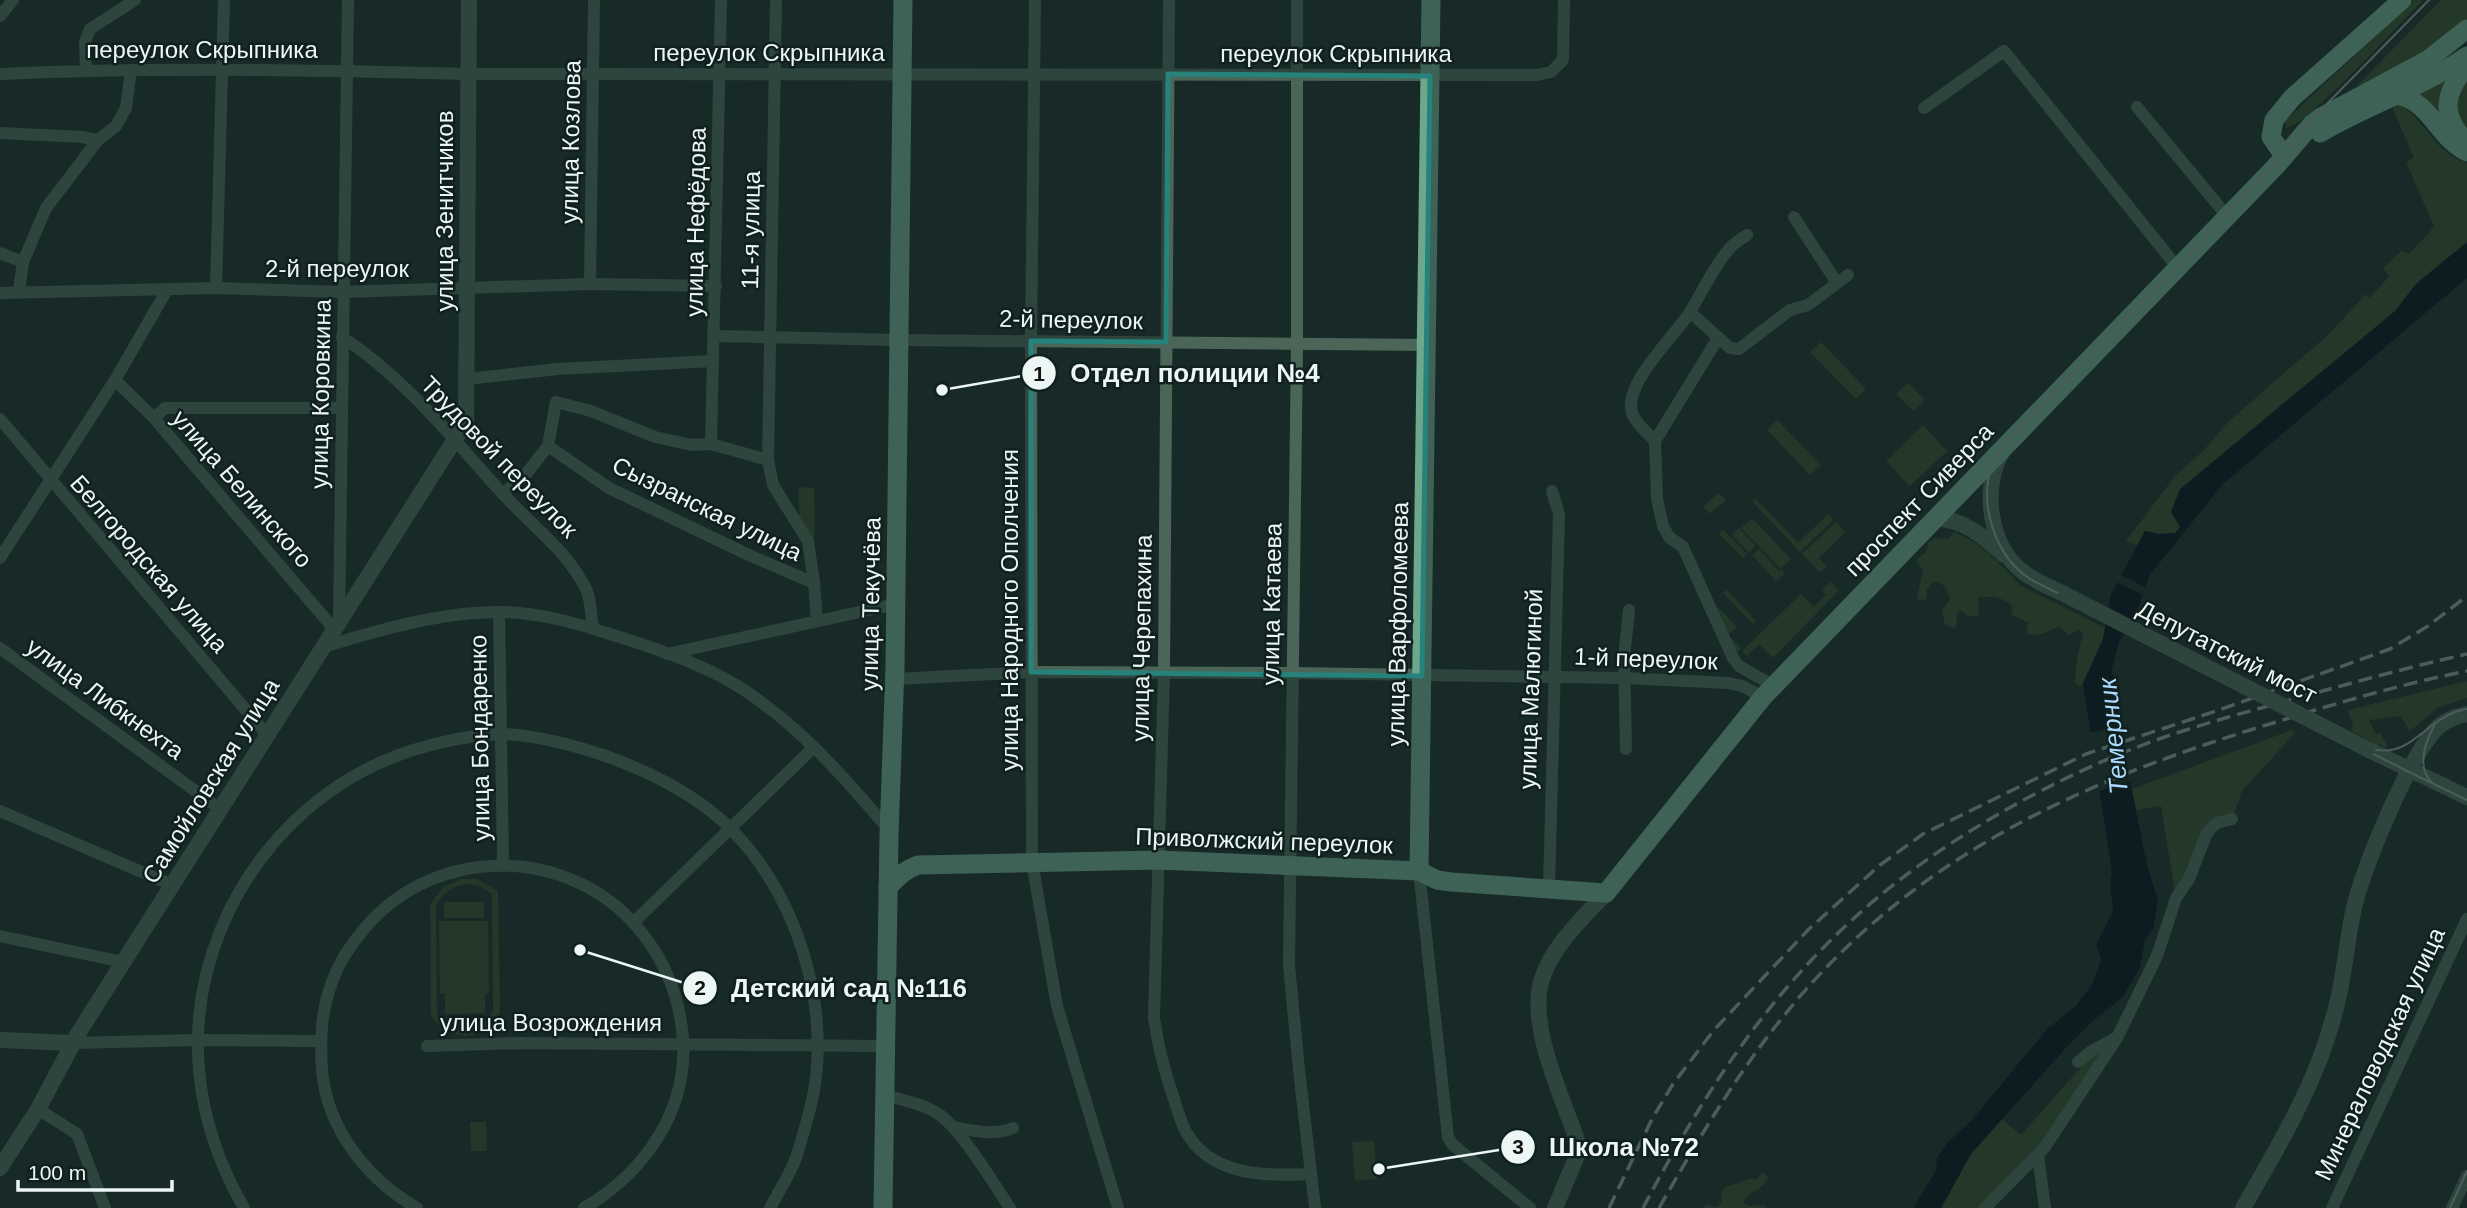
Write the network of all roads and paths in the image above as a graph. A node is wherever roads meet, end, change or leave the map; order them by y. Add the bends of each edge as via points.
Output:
1 (13, 0) edge
2 (135, 0) edge
3 (224, 0) edge
4 (348, 0) edge
5 (470, 0) edge
6 (594, 0) edge
7 (722, 0) edge
8 (776, 0) edge
9 (903, 0) edge
10 (1035, 0) edge
11 (1169, 0) edge
12 (1297, 0) edge
13 (1431, 0) edge
14 (1564, 0) edge
15 (2402, 0) edge
16 (2408, 0) edge
17 (0, 16) edge
18 (2467, 29) edge
19 (2467, 56) edge
20 (2467, 66) edge
21 (86, 70) junction
22 (131, 71) junction
23 (222, 71) junction
24 (348, 71) junction
25 (593, 73) junction
26 (1034, 73) junction
27 (0, 74) edge
28 (468, 74) junction
29 (720, 74) junction
30 (775, 74) junction
31 (1168, 74) junction
32 (1297, 74) junction
33 (902, 75) junction
34 (1430, 76) junction
35 (2397, 95) junction
36 (2137, 107) dead end
37 (1924, 108) dead end
38 (2283, 109) junction
39 (0, 133) edge
40 (98, 140) junction
41 (2467, 142) edge
42 (2467, 152) edge
43 (2284, 156) junction
44 (2227, 216) junction
45 (1794, 217) dead end
46 (1747, 235) dead end
47 (0, 253) edge
48 (23, 262) junction
49 (2176, 267) junction
50 (1848, 275) dead end
51 (590, 284) junction
52 (1837, 284) junction
53 (716, 286) junction
54 (216, 288) junction
55 (167, 290) junction
56 (467, 290) junction
57 (19, 291) junction
58 (343, 292) junction
59 (0, 293) edge
60 (1690, 313) junction
61 (714, 336) junction
62 (771, 336) junction
63 (342, 337) junction
64 (1718, 338) junction
65 (899, 340) junction
66 (1031, 341) junction
67 (1166, 342) junction
68 (1297, 344) junction
69 (1427, 345) junction
70 (713, 361) junction
71 (466, 379) junction
72 (115, 380) junction
73 (342, 408) junction
74 (154, 418) junction
75 (0, 419) edge
76 (466, 422) joint
77 (456, 438) junction
78 (1655, 441) junction
79 (711, 444) junction
80 (548, 446) junction
81 (2004, 448) junction
82 (768, 460) junction
83 (50, 480) junction
84 (1964, 488) junction
85 (1552, 492) dead end
86 (503, 494) junction
87 (1990, 497) junction
88 (1934, 519) junction
89 (0, 558) edge
90 (2011, 561) junction
91 (814, 583) junction
92 (896, 604) junction
93 (1629, 610) dead end
94 (499, 612) junction
95 (817, 621) junction
96 (337, 625) junction
97 (593, 628) junction
98 (323, 647) junction
99 (0, 648) edge
100 (667, 654) junction
101 (1031, 672) junction
102 (1164, 672) junction
103 (1292, 673) junction
104 (1422, 676) junction
105 (1553, 677) junction
106 (1625, 678) junction
107 (895, 679) junction
108 (1768, 692) junction
109 (2467, 714) edge
110 (502, 734) junction
111 (267, 735) junction
112 (814, 747) junction
113 (1626, 749) dead end
114 (2410, 770) junction
115 (2467, 797) edge
116 (220, 809) junction
117 (0, 811) edge
118 (2232, 819) dead end
119 (730, 828) junction
120 (889, 833) junction
121 (1159, 860) junction
122 (1032, 862) junction
123 (503, 864) junction
124 (918, 865) junction
125 (1289, 867) junction
126 (1419, 871) junction
127 (172, 885) junction
128 (888, 887) junction
129 (1549, 888) junction
130 (1606, 892) junction
131 (2467, 919) edge
132 (634, 922) junction
133 (0, 936) edge
134 (123, 962) junction
135 (2117, 1038) junction
136 (0, 1040) edge
137 (197, 1040) junction
138 (320, 1041) junction
139 (72, 1043) junction
140 (427, 1046) dead end
141 (683, 1046) junction
142 (817, 1046) junction
143 (885, 1046) junction
144 (2078, 1062) dead end
145 (885, 1095) junction
146 (38, 1109) junction
147 (953, 1127) junction
148 (1013, 1128) dead end
149 (2038, 1155) junction
150 (0, 1168) edge
151 (1311, 1174) junction
152 (2467, 1176) edge
153 (105, 1208) edge
154 (244, 1208) edge
155 (416, 1208) edge
156 (584, 1208) edge
157 (770, 1208) edge
158 (883, 1208) edge
159 (1010, 1208) edge
160 (1118, 1208) edge
161 (1315, 1208) edge
162 (1530, 1208) edge
163 (1555, 1208) edge
164 (1985, 1208) edge
165 (2045, 1208) edge
166 (2243, 1208) edge
167 (2332, 1208) edge
168 (2452, 1208) edge

1 - 17 street
2 - 21 street via 90,29
3 - 23 street
4 - 24 street, улица Коровкина
5 - 28 street, улица Зенитчиков
6 - 25 street, улица Козлова
7 - 29 street, улица Нефёдова
8 - 30 street, 11-я улица
9 - 33 main road, улица Текучёва
10 - 26 street, улица Народного Ополчения
11 - 31 street, улица Черепахина
12 - 32 street, улица Катаева
13 - 34 main road, улица Варфоломеева
14 - 34 street, переулок Скрыпника via 1563,60 1551,72
15 - 38 main road
16 - 38 main road
18 - 43 main road, проспект Сиверса via 2429,59 2321,117
19 - 35 main road, проспект Сиверса
20 - 41 main road via 2449,94 2448,108 2449,121
21 - 22 street, переулок Скрыпника
21 - 27 street, переулок Скрыпника
22 - 23 street, переулок Скрыпника
22 - 40 street via 126,108 117,126
23 - 24 street, переулок Скрыпника
23 - 54 street
24 - 28 street, переулок Скрыпника
24 - 58 street, улица Коровкина
25 - 28 street, переулок Скрыпника
25 - 29 street, переулок Скрыпника
25 - 51 street, улица Козлова
26 - 31 street, переулок Скрыпника
26 - 33 street, переулок Скрыпника
26 - 66 street, улица Народного Ополчения
28 - 56 street, улица Зенитчиков
29 - 30 street, переулок Скрыпника
29 - 53 street, улица Нефёдова
30 - 33 street, переулок Скрыпника
30 - 62 street, 11-я улица
31 - 32 street, переулок Скрыпника
31 - 67 street, улица Черепахина
32 - 34 street, переулок Скрыпника
32 - 68 street, улица Катаева
33 - 65 main road, улица Текучёва
34 - 69 main road, улица Варфоломеева
35 - 42 main road via 2417,101
35 - 43 main road, проспект Сиверса via 2333,125
36 - 44 street
37 - 49 street via 2004,51
38 - 43 main road via 2270,130
39 - 40 street
40 - 48 street via 46,208
43 - 44 main road, проспект Сиверса
44 - 49 main road, проспект Сиверса
45 - 52 street
46 - 60 street via 1731,246
47 - 48 street
48 - 57 street
49 - 81 main road, проспект Сиверса
50 - 52 street
51 - 53 street, 2-й переулок
51 - 56 street, 2-й переулок
52 - 64 street via 1808,305 1790,310 1739,349
53 - 61 street, улица Нефёдова
54 - 55 street, 2-й переулок
54 - 58 street, 2-й переулок
55 - 57 street, 2-й переулок
55 - 72 street
56 - 58 street, 2-й переулок
56 - 71 street, улица Зенитчиков
57 - 59 street, 2-й переулок
58 - 63 street, улица Коровкина
60 - 64 street
60 - 78 street via 1644,373 1633,395 1632,416
61 - 62 street, 2-й переулок
61 - 70 street, улица Нефёдова
62 - 65 street, 2-й переулок
62 - 82 street, 11-я улица
63 - 73 street, улица Коровкина
63 - 77 street, Трудовой переулок via 364,351
64 - 78 street
65 - 66 street, 2-й переулок
65 - 92 main road, улица Текучёва
66 - 67 street, 2-й переулок
66 - 101 street, улица Народного Ополчения
67 - 68 street, 2-й переулок
67 - 102 street, улица Черепахина
68 - 69 street, 2-й переулок
68 - 103 street, улица Катаева
69 - 104 main road, улица Варфоломеева
70 - 71 street
70 - 79 street, улица Нефёдова
71 - 76 street, улица Зенитчиков
72 - 74 street, улица Белинского
72 - 83 street
73 - 74 street via 165,408
73 - 96 street, улица Коровкина
74 - 96 street, улица Белинского
75 - 83 street, Белгородская улица
76 - 77 street, Самойловская улица
77 - 86 street, Трудовой переулок
77 - 96 street, Самойловская улица
78 - 108 street via 1657,499 1667,535 1683,547 1732,658
79 - 80 street via 655,437 592,411 556,402
79 - 82 street
80 - 86 street
80 - 91 street, Сызранская улица via 609,488
81 - 84 main road, проспект Сиверса
81 - 87 street via 1994,467
82 - 91 street, 11-я улица via 772,485 808,541
83 - 89 street
83 - 111 street, Белгородская улица
84 - 87 street via 1978,489
84 - 88 main road, проспект Сиверса
85 - 105 street, улица Малюгиной via 1559,514
86 - 97 street, Трудовой переулок via 569,561 588,593
87 - 90 street via 1996,533
88 - 90 street, Депутатский мост via 1966,526
88 - 108 main road, проспект Сиверса
90 - 114 street, Депутатский мост, bridge via 2031,577
91 - 95 street, 11-я улица
92 - 95 street
92 - 107 main road, улица Текучёва
93 - 106 street
94 - 97 street
94 - 98 street via 450,616
94 - 110 street, улица Бондаренко
95 - 100 street
96 - 98 street, Самойловская улица
97 - 100 street
98 - 111 street, Самойловская улица
99 - 116 street, улица Либкнехта
100 - 112 street via 723,678
101 - 102 street, 1-й переулок
101 - 107 street, 1-й переулок
101 - 122 street, улица Народного Ополчения
102 - 103 street, 1-й переулок
102 - 121 street, улица Черепахина
103 - 104 street, 1-й переулок
103 - 125 street, улица Катаева
104 - 105 street, 1-й переулок
104 - 126 main road, улица Варфоломеева
105 - 106 street, 1-й переулок
105 - 129 street, улица Малюгиной
106 - 108 street, 1-й переулок via 1729,683
106 - 113 street
107 - 120 main road, улица Текучёва
108 - 130 main road, проспект Сиверса
109 - 114 street via 2436,730
110 - 119 street via 577,747 622,762 695,801
110 - 123 street, улица Бондаренко
110 - 137 street via 462,737 403,752 355,774 308,807 266,850 235,897 211,954
111 - 116 street, Самойловская улица
112 - 119 street
112 - 120 street
114 - 115 street, Депутатский мост
114 - 166 street via 2355,901 2342,982 2320,1058
116 - 127 street, Самойловская улица
117 - 127 street
118 - 135 street via 2217,822 2206,835 2189,879 2176,898 2157,956
119 - 132 street
119 - 142 street via 761,866 788,912 805,958 815,1005
120 - 124 main road via 901,855
120 - 128 main road, улица Текучёва
121 - 122 main road, Приволжский переулок
121 - 125 main road, Приволжский переулок
121 - 151 street, улица Черепахина via 1154,1018 1159,1056 1186,1131 1215,1160 1242,1172
122 - 124 main road, Приволжский переулок
122 - 160 street, улица Народного Ополчения via 1057,1006
123 - 132 street via 539,868 574,879 604,896
123 - 138 street via 430,879 376,915 351,945 332,979
124 - 128 main road
125 - 126 main road, Приволжский переулок
125 - 151 street, улица Катаева via 1289,965
126 - 129 main road, Приволжский переулок via 1451,882
126 - 162 street, улица Варфоломеева via 1448,1137
127 - 134 street, Самойловская улица
128 - 143 main road, улица Текучёва
129 - 130 main road, Приволжский переулок
130 - 163 street via 1565,938 1542,978 1538,998 1544,1043 1577,1140 1577,1156
131 - 167 street, Минераловодская улица
132 - 141 street via 659,955 674,990
133 - 134 street
134 - 139 street, Самойловская улица
135 - 144 street
135 - 149 street
136 - 139 street
137 - 138 street
137 - 139 street
137 - 154 street via 209,1129
138 - 155 street via 323,1083 348,1143 373,1176
139 - 146 street, Самойловская улица
140 - 141 street, улица Возрождения
141 - 142 street, улица Возрождения
141 - 156 street via 673,1107 659,1137 635,1170
142 - 143 street, улица Возрождения
142 - 157 street via 814,1091 796,1158
143 - 145 main road, улица Текучёва
145 - 147 street via 924,1106
145 - 158 main road, улица Текучёва
146 - 150 street, Самойловская улица
146 - 153 street via 77,1134
147 - 148 street via 989,1132
147 - 159 street
149 - 164 street
149 - 165 street
151 - 161 street, улица Катаева
152 - 168 street

